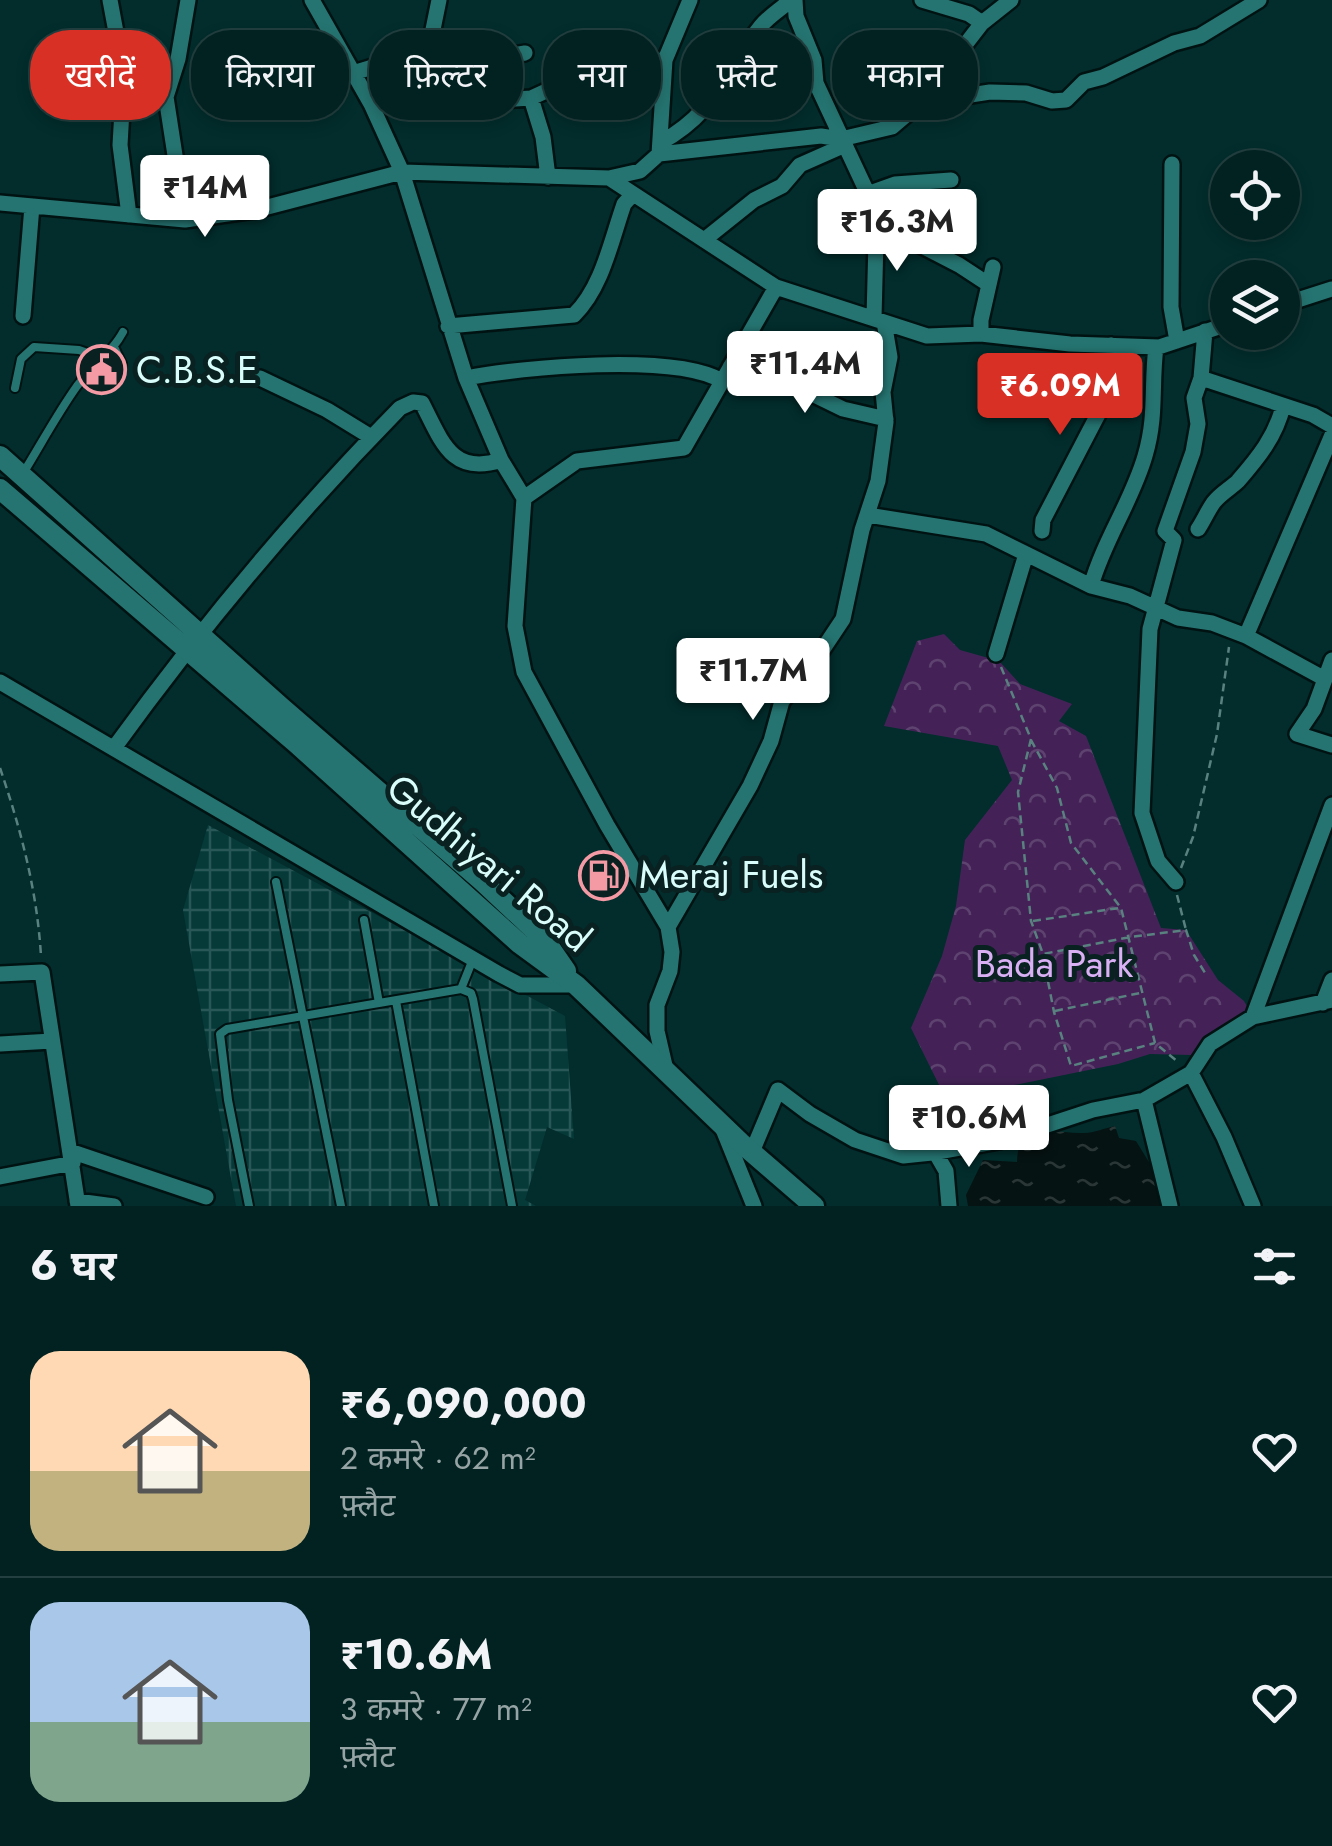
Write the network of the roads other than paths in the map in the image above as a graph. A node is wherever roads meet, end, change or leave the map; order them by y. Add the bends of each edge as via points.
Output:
1 (110, 0) edge
2 (188, 0) edge
3 (312, 0) edge
4 (439, 0) edge
5 (690, 0) edge
6 (793, 0) edge
7 (922, 0) edge
8 (1011, 0) edge
9 (1259, 0) edge
10 (982, 23) junction
11 (432, 30) edge
12 (977, 30) edge
13 (666, 60) junction
14 (369, 68) edge
15 (352, 73) junction
16 (978, 94) edge
17 (531, 98) junction
18 (523, 99) edge
19 (369, 101) edge
20 (378, 120) edge
21 (900, 120) edge
22 (842, 142) junction
23 (659, 149) junction
24 (1172, 164) dead end
25 (402, 172) junction
26 (548, 177) junction
27 (609, 178) junction
28 (951, 180) dead end
29 (633, 194) junction
30 (867, 194) junction
31 (0, 203) edge
32 (32, 206) junction
33 (129, 215) junction
34 (881, 218) junction
35 (185, 220) junction
36 (704, 240) junction
37 (993, 266) dead end
38 (988, 284) junction
39 (776, 287) junction
40 (1332, 289) edge
41 (1300, 300) edge
42 (23, 316) dead end
43 (879, 320) junction
44 (448, 326) junction
45 (1210, 329) edge
46 (1205, 331) junction
47 (123, 332) dead end
48 (981, 334) junction
49 (1178, 340) junction
50 (1111, 345) junction
51 (1156, 346) junction
52 (115, 348) junction
53 (102, 358) junction
54 (122, 364) dead end
55 (726, 374) junction
56 (260, 378) dead end
57 (466, 378) junction
58 (1201, 378) junction
59 (14, 388) dead end
60 (1283, 406) junction
61 (886, 419) junction
62 (1332, 426) edge
63 (1332, 435) edge
64 (371, 437) junction
65 (0, 456) edge
66 (501, 460) junction
67 (22, 475) junction
68 (0, 489) edge
69 (524, 498) junction
70 (868, 514) junction
71 (1198, 529) dead end
72 (1042, 531) dead end
73 (1026, 554) junction
74 (1090, 586) junction
75 (1156, 609) junction
76 (1246, 636) junction
77 (193, 641) junction
78 (996, 654) road end
79 (1332, 660) edge
80 (1325, 679) junction
81 (0, 682) edge
82 (1332, 745) edge
83 (114, 748) junction
84 (1332, 805) edge
85 (276, 882) dead end
86 (1176, 882) road end
87 (364, 920) dead end
88 (668, 927) junction
89 (473, 959) junction
90 (0, 974) edge
91 (1332, 980) edge
92 (576, 985) junction
93 (461, 989) junction
94 (396, 1000) junction
95 (1328, 1001) edge
96 (379, 1004) junction
97 (303, 1017) junction
98 (1253, 1017) junction
99 (52, 1042) junction
100 (0, 1044) edge
101 (666, 1070) junction
102 (1191, 1073) junction
103 (1144, 1100) junction
104 (720, 1123) junction
105 (752, 1152) junction
106 (936, 1152) junction
107 (72, 1157) junction
108 (0, 1177) edge
109 (206, 1197) dead end
110 (77, 1204) edge
111 (114, 1206) edge
112 (249, 1206) edge
113 (341, 1206) edge
114 (434, 1206) edge
115 (512, 1206) edge
116 (754, 1206) edge
117 (814, 1206) edge
118 (949, 1206) edge
119 (1170, 1206) edge
120 (1253, 1206) edge

1 - 33 street via 124,75 120,146
2 - 35 street via 166,97
3 - 15 street
4 - 11 street
5 - 13 street
6 - 22 street via 816,83
6 - 23 street via 764,22 713,101
7 - 10 street
8 - 10 street
9 - 16 street via 1200,36 1084,82 1066,100
10 - 12 street
13 - 17 street via 610,62
13 - 23 street
14 - 15 street
15 - 19 street
17 - 18 street
17 - 26 street
20 - 25 street
21 - 22 street
22 - 23 street via 821,136
22 - 30 street
22 - 36 street
23 - 27 street via 640,172
24 - 49 street via 1171,307
25 - 26 street
25 - 35 street via 256,210
25 - 44 street
26 - 27 street
27 - 29 street
28 - 30 street via 895,184
29 - 36 street
29 - 44 street via 590,294 574,315
30 - 34 street
31 - 32 street
32 - 33 street
32 - 42 street
33 - 35 street
34 - 38 street via 906,240
34 - 43 street
36 - 39 street
37 - 38 street
38 - 48 street
39 - 43 street
39 - 55 street
40 - 41 street
43 - 48 street via 927,336
43 - 61 street via 890,357
44 - 57 street
45 - 46 street
46 - 49 street
46 - 58 street
47 - 52 lane
48 - 50 street
49 - 51 street
50 - 51 street
50 - 72 street via 1104,401
51 - 74 street via 1145,456
52 - 53 lane
52 - 54 lane
53 - 59 lane via 34,348 21,359
53 - 67 lane
55 - 57 street via 665,366 517,368
55 - 61 street via 798,387
55 - 69 street via 684,448 577,461
56 - 64 street
57 - 66 street
58 - 60 street
58 - 75 street via 1193,452 1165,531 1174,540
60 - 62 street
60 - 71 street via 1262,452 1211,505
61 - 70 street
63 - 76 street
64 - 66 street via 413,402 422,404 459,460 481,466
64 - 77 street
65 - 67 street, Gudhiyari Road
66 - 69 street
67 - 77 street, Gudhiyari Road
68 - 77 street, Gudhiyari Road
69 - 88 street via 516,626 524,672
70 - 73 street via 986,534
70 - 88 street via 843,619 782,701 750,786
73 - 74 street
73 - 78 street
74 - 75 street
75 - 76 street
75 - 86 street via 1142,813 1158,861
76 - 80 street
77 - 83 street
77 - 92 street, Gudhiyari Road via 520,944
79 - 80 street
80 - 82 street via 1297,734
81 - 83 street
83 - 89 street
84 - 98 street
85 - 97 lane
87 - 96 lane
88 - 101 street via 672,952 657,1031
89 - 92 street via 520,985
89 - 93 lane
90 - 99 street via 42,972
91 - 95 street
92 - 101 street, Gudhiyari Road
93 - 94 lane
93 - 115 lane via 473,999
94 - 96 lane
94 - 114 lane
95 - 98 street
96 - 97 lane
97 - 112 lane via 220,1034
97 - 113 lane
98 - 102 street via 1210,1044
99 - 100 street
99 - 107 street
101 - 104 street, Gudhiyari Road
102 - 103 street
102 - 120 street
103 - 106 street
103 - 119 street
104 - 105 street, Gudhiyari Road
104 - 116 street
105 - 106 street via 778,1090 855,1140 903,1156
105 - 117 street, Gudhiyari Road
106 - 118 street via 946,1172
107 - 108 street
107 - 109 street
107 - 110 street
110 - 111 street

